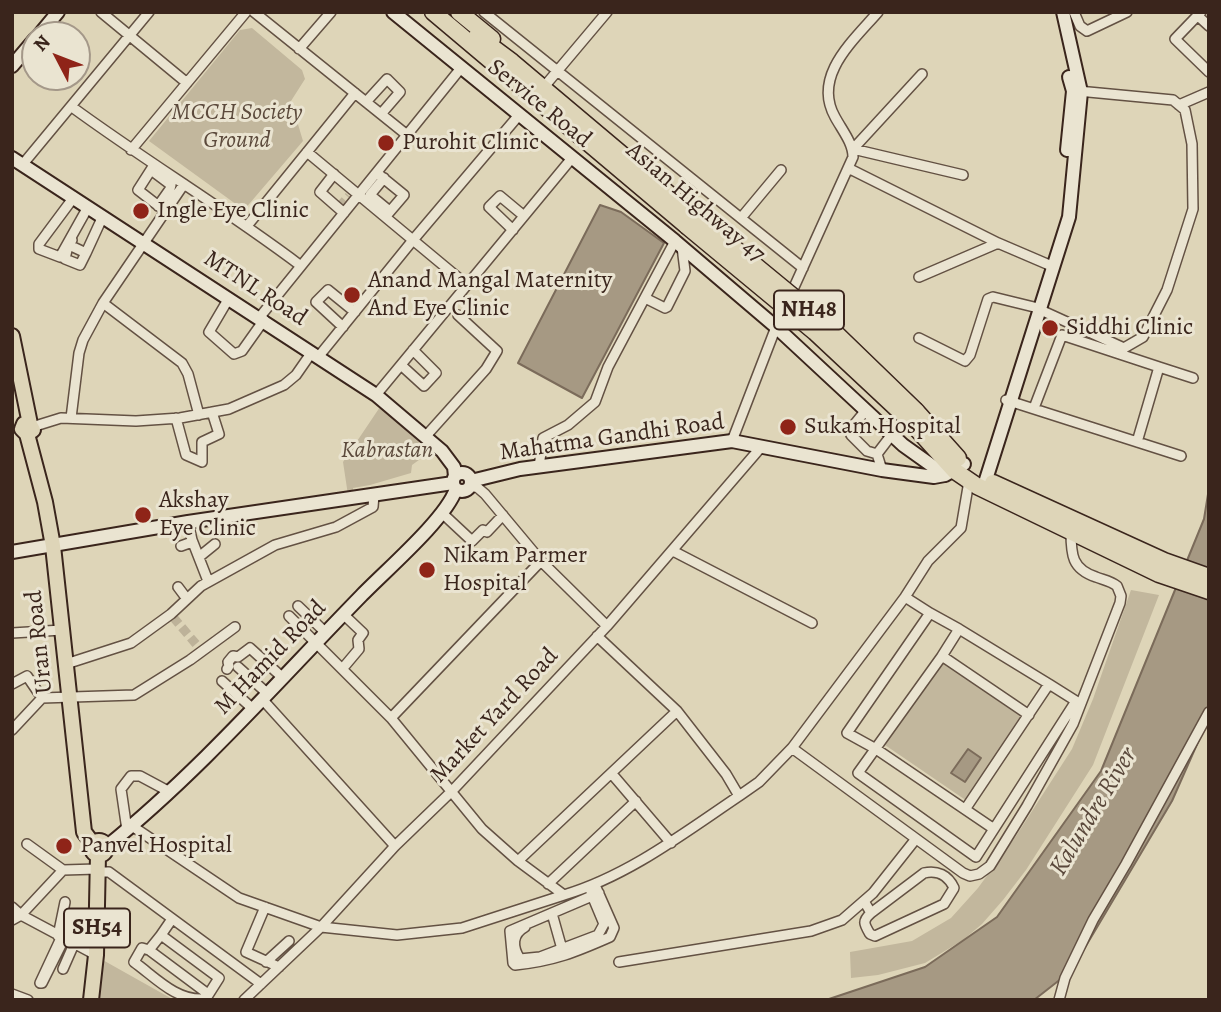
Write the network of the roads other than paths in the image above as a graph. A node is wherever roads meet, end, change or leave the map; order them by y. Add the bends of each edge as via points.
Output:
1 (100, 12) edge
2 (149, 12) edge
3 (246, 12) edge
4 (254, 12) edge
5 (331, 12) edge
6 (393, 12) edge
7 (421, 12) edge
8 (433, 12) edge
9 (447, 12) edge
10 (459, 12) edge
11 (484, 12) edge
12 (607, 12) edge
13 (878, 12) edge
14 (1054, 12) edge
15 (1062, 12) edge
16 (1074, 12) edge
17 (1126, 12) edge
18 (1200, 14) edge
19 (1209, 26) edge
20 (130, 35) junction
21 (480, 44) junction
22 (299, 49) junction
23 (507, 67) junction
24 (461, 68) junction
25 (558, 71) junction
26 (1209, 72) edge
27 (922, 74) dead end
28 (187, 83) junction
29 (543, 88) junction
30 (1077, 91) junction
31 (1209, 92) edge
32 (355, 93) junction
33 (368, 100) junction
34 (1179, 105) junction
35 (72, 107) junction
36 (379, 113) junction
37 (519, 115) junction
38 (407, 135) junction
39 (853, 149) junction
40 (131, 150) junction
41 (307, 152) junction
42 (572, 158) junction
43 (18, 161) edge
44 (152, 168) junction
45 (848, 168) junction
46 (781, 170) dead end
47 (334, 174) junction
48 (380, 175) junction
49 (963, 175) dead end
50 (165, 176) junction
51 (184, 184) junction
52 (357, 193) junction
53 (74, 197) junction
54 (168, 199) junction
55 (89, 207) junction
56 (162, 208) junction
57 (342, 209) junction
58 (387, 213) junction
59 (103, 216) junction
60 (524, 216) junction
61 (741, 218) junction
62 (691, 221) junction
63 (247, 226) junction
64 (513, 230) junction
65 (413, 240) junction
66 (143, 243) junction
67 (998, 243) junction
68 (678, 244) junction
69 (69, 245) junction
70 (86, 253) junction
71 (301, 266) junction
72 (1050, 266) junction
73 (803, 268) junction
74 (919, 277) dead end
75 (467, 285) junction
76 (229, 298) junction
77 (645, 298) junction
78 (103, 303) junction
79 (1037, 308) junction
80 (355, 312) junction
81 (458, 314) dead end
82 (262, 319) junction
83 (343, 327) junction
84 (776, 327) junction
85 (12, 336) edge
86 (919, 338) dead end
87 (316, 354) junction
88 (1159, 367) junction
89 (12, 373) edge
90 (1193, 378) dead end
91 (376, 394) junction
92 (1009, 401) junction
93 (1034, 408) junction
94 (866, 410) junction
95 (212, 412) junction
96 (199, 415) junction
97 (71, 418) junction
98 (176, 418) junction
99 (23, 429) edge
100 (893, 433) junction
101 (425, 437) junction
102 (732, 441) junction
103 (1137, 442) junction
104 (762, 446) junction
105 (877, 454) junction
106 (1181, 456) dead end
107 (539, 467) junction
108 (882, 470) junction
109 (955, 470) junction
110 (455, 483) junction
111 (980, 483) junction
112 (470, 484) junction
113 (374, 495) junction
114 (442, 513) junction
115 (503, 514) junction
116 (188, 522) junction
117 (1071, 532) junction
118 (192, 542) junction
119 (215, 544) dead end
120 (52, 546) junction
121 (181, 546) dead end
122 (673, 551) junction
123 (12, 552) edge
124 (199, 557) junction
125 (541, 561) junction
126 (1161, 567) junction
127 (1209, 577) edge
128 (208, 581) junction
129 (177, 587) dead end
130 (1209, 591) edge
131 (191, 597) junction
132 (905, 597) junction
133 (298, 606) dead end
134 (930, 613) junction
135 (343, 614) junction
136 (289, 616) dead end
137 (813, 623) dead end
138 (607, 626) junction
139 (234, 627) dead end
140 (959, 629) junction
141 (62, 630) junction
142 (12, 633) edge
143 (321, 636) junction
144 (597, 636) junction
145 (942, 656) junction
146 (66, 664) junction
147 (238, 667) dead end
148 (343, 668) junction
149 (227, 669) dead end
150 (283, 678) junction
151 (222, 681) dead end
152 (12, 684) edge
153 (1049, 684) junction
154 (42, 698) junction
155 (69, 698) junction
156 (261, 701) junction
157 (677, 711) junction
158 (1209, 712) edge
159 (1029, 715) junction
160 (391, 718) junction
161 (12, 730) edge
162 (792, 748) junction
163 (876, 749) junction
164 (612, 775) junction
165 (168, 791) junction
166 (452, 791) junction
167 (739, 796) junction
168 (636, 801) junction
169 (966, 808) junction
170 (130, 828) junction
171 (994, 829) junction
172 (915, 840) junction
173 (671, 842) junction
174 (27, 845) dead end
175 (395, 846) junction
176 (98, 858) junction
177 (518, 861) junction
178 (63, 870) junction
179 (548, 884) junction
180 (594, 890) junction
181 (564, 895) junction
182 (864, 901) junction
183 (65, 902) dead end
184 (582, 906) dead end
185 (12, 907) edge
186 (265, 907) junction
187 (871, 913) junction
188 (17, 917) edge
189 (553, 917) junction
190 (172, 919) junction
191 (321, 927) junction
192 (161, 935) junction
193 (61, 938) junction
194 (289, 941) dead end
195 (74, 944) junction
196 (562, 949) junction
197 (149, 950) junction
198 (96, 955) junction
199 (267, 962) junction
200 (619, 962) dead end
201 (279, 967) junction
202 (62, 969) dead end
203 (261, 984) junction
204 (12, 994) edge
205 (206, 998) edge
206 (27, 1000) edge
207 (92, 1000) edge
208 (244, 1000) edge
209 (1059, 1000) edge

1 - 20 street
2 - 20 street
3 - 28 street
4 - 22 street
5 - 22 street
6 - 24 street, Service Road
7 - 23 highway via 472,54
8 - 21 highway, NH48
9 - 21 highway, NH48
10 - 23 highway via 488,35
11 - 25 street
12 - 25 street
13 - 39 street via 837,62 827,94
14 - 30 street
15 - 30 street
16 - 17 street via 1087,31
18 - 19 street
18 - 26 street via 1175,39
20 - 28 street
20 - 35 street
21 - 23 highway, NH48
22 - 32 street
23 - 29 highway, Asian Highway 47 / NH48
23 - 62 highway, Asian Highway 47 / NH48
24 - 37 street, Service Road
24 - 38 street
25 - 29 street
25 - 61 street
27 - 39 street
28 - 40 street
29 - 62 highway, Asian Highway 47 / NH48
30 - 34 street via 1174,100
30 - 72 street
31 - 34 street
32 - 33 street
32 - 41 street
33 - 36 street
33 - 36 street via 385,79 400,90
34 - 79 street via 1185,110 1192,144 1193,209 1167,290 1143,337 1124,348
35 - 40 street
35 - 43 street
36 - 38 street
37 - 42 street, Service Road
37 - 65 street
38 - 48 street
39 - 45 street
39 - 49 street
40 - 44 street
41 - 47 street
41 - 63 street
42 - 60 street
42 - 68 street, Service Road
43 - 53 street, MTNL Road
44 - 50 street
44 - 56 street via 138,190
45 - 67 street
45 - 73 street
46 - 61 street
47 - 52 street
47 - 57 street via 320,192
48 - 52 street
48 - 58 street via 404,195
50 - 51 street
50 - 54 street via 171,187
51 - 54 street
51 - 63 street
52 - 57 street
52 - 58 street
53 - 55 street, MTNL Road
53 - 55 street via 39,248 60,257
54 - 56 street
55 - 59 street, MTNL Road
55 - 69 street
56 - 66 street
57 - 71 street
58 - 65 street
59 - 66 street, MTNL Road
59 - 70 street
60 - 64 street
60 - 64 street via 500,196 489,207
61 - 73 street
62 - 109 highway, Asian Highway 47 / NH48, bridge via 912,415
63 - 71 street
64 - 75 street
65 - 75 street
65 - 80 street
66 - 76 street, MTNL Road
66 - 78 street
67 - 72 street
67 - 74 street
68 - 77 street
68 - 77 street via 685,271 667,307
68 - 84 street, Service Road
69 - 70 street
69 - 70 street via 65,259 80,265
71 - 82 street
72 - 79 street
73 - 84 street
75 - 91 street
76 - 82 street, MTNL Road
76 - 82 street via 209,332 233,354 242,351
77 - 107 street via 607,367 595,402 568,425 543,438
78 - 96 street via 182,363
78 - 97 street via 80,346
79 - 86 street via 990,298 965,361
79 - 92 street
80 - 83 street
80 - 83 street via 328,290 316,302
81 - 101 street via 497,351
82 - 87 street, MTNL Road
83 - 87 street
84 - 94 street, Service Road
84 - 102 street
85 - 99 main road, Uran Road
87 - 91 street, MTNL Road
87 - 95 street via 284,386
88 - 90 street
88 - 93 street via 1062,335
88 - 103 street
89 - 99 main road, Uran Road
91 - 101 street, MTNL Road
92 - 93 street
92 - 111 street
93 - 103 street
94 - 100 street, Service Road
94 - 105 street via 851,435
95 - 96 street
95 - 98 street via 219,434 202,442 202,462 186,455
96 - 98 street
97 - 98 street
97 - 99 street
99 - 120 main road, Uran Road via 46,502
100 - 105 street
100 - 109 street, Service Road via 903,445
101 - 110 street, MTNL Road via 454,467
102 - 104 street, Mahatma Gandhi Road
102 - 107 street, Mahatma Gandhi Road
103 - 106 street
104 - 108 street, Mahatma Gandhi Road
104 - 122 street, Market Yard Road
105 - 108 street
107 - 112 street, Mahatma Gandhi Road
108 - 109 street, Mahatma Gandhi Road via 934,477
109 - 111 highway, Asian Highway 47 / NH48
110 - 112 street via 463,473
110 - 113 street
110 - 114 street, M Hamid Road
111 - 117 highway, NH48
111 - 126 highway, NH48
111 - 132 street via 961,528 929,561
112 - 115 street
113 - 116 street
113 - 128 street via 373,507 341,525 275,545
114 - 115 street via 472,541
114 - 135 street, M Hamid Road
115 - 125 street
116 - 118 street
116 - 120 street
117 - 126 highway, NH48
117 - 172 street via 1075,562 1089,575 1113,583 1121,596 1073,724 990,866 970,876
118 - 121 street
118 - 124 street
119 - 124 street
120 - 123 street
120 - 141 main road, Uran Road
122 - 137 street
122 - 138 street, Market Yard Road
124 - 128 street
125 - 138 street
125 - 160 street
126 - 127 highway, NH48
126 - 130 highway, NH48
128 - 131 street
129 - 131 street
131 - 146 street via 131,643
132 - 134 street
132 - 162 street
133 - 143 street
134 - 140 street
134 - 163 street via 847,733
135 - 143 street, M Hamid Road
135 - 148 street via 363,633 359,649
136 - 143 street
138 - 144 street, Market Yard Road
139 - 155 street via 134,695
140 - 145 street
140 - 153 street
141 - 142 street
141 - 146 main road, Uran Road
143 - 148 street
143 - 150 street, M Hamid Road
144 - 157 street
144 - 166 street, Market Yard Road
145 - 159 street
145 - 163 street
146 - 155 main road, Uran Road
147 - 156 street
148 - 160 street
149 - 150 street via 233,656 250,648
150 - 156 street, M Hamid Road
151 - 156 street
152 - 154 street via 27,676
153 - 159 street
153 - 171 street via 1076,701
154 - 155 street
154 - 161 street
155 - 176 main road, Uran Road via 84,832
156 - 165 street, M Hamid Road
156 - 175 street
157 - 164 street
157 - 167 street
158 - 209 street via 1093,920
159 - 169 street
160 - 166 street
162 - 167 street
162 - 172 street
163 - 169 street
163 - 171 street via 858,774 976,857
164 - 168 street
164 - 177 street
165 - 170 street, M Hamid Road
165 - 170 street via 131,776 121,789
166 - 175 street, Market Yard Road
166 - 177 street via 482,829
167 - 173 street
168 - 173 street
168 - 179 street
169 - 171 street
170 - 176 street, M Hamid Road
170 - 186 street via 239,898
172 - 182 street
173 - 180 street
174 - 178 street
175 - 191 street, Market Yard Road
176 - 178 street
176 - 190 street via 109,872
176 - 198 main road, Uran Road / SH54
177 - 179 street
178 - 188 street
179 - 181 street
180 - 180 street via 614,928 611,937 562,958 513,963 510,930
180 - 181 street
180 - 196 street via 602,931
181 - 191 street via 462,928 397,935
182 - 187 street
182 - 200 street via 842,920 811,931
183 - 193 street
184 - 189 street
185 - 188 street
186 - 191 street
186 - 199 street via 246,949
187 - 187 street via 864,924 875,936 944,904 954,888 940,874 924,873
188 - 193 street
189 - 196 street
189 - 196 street via 517,933 515,949 520,959 528,960
190 - 192 street
190 - 203 street
191 - 201 street, Market Yard Road
192 - 197 street
192 - 205 street via 219,978
193 - 195 street
194 - 199 street
195 - 198 street
195 - 202 street
197 - 205 street
197 - 205 street via 142,948 134,962 181,996
198 - 207 main road, Uran Road / SH54
199 - 201 street
201 - 203 street, Market Yard Road
203 - 208 street, Market Yard Road
204 - 206 street

